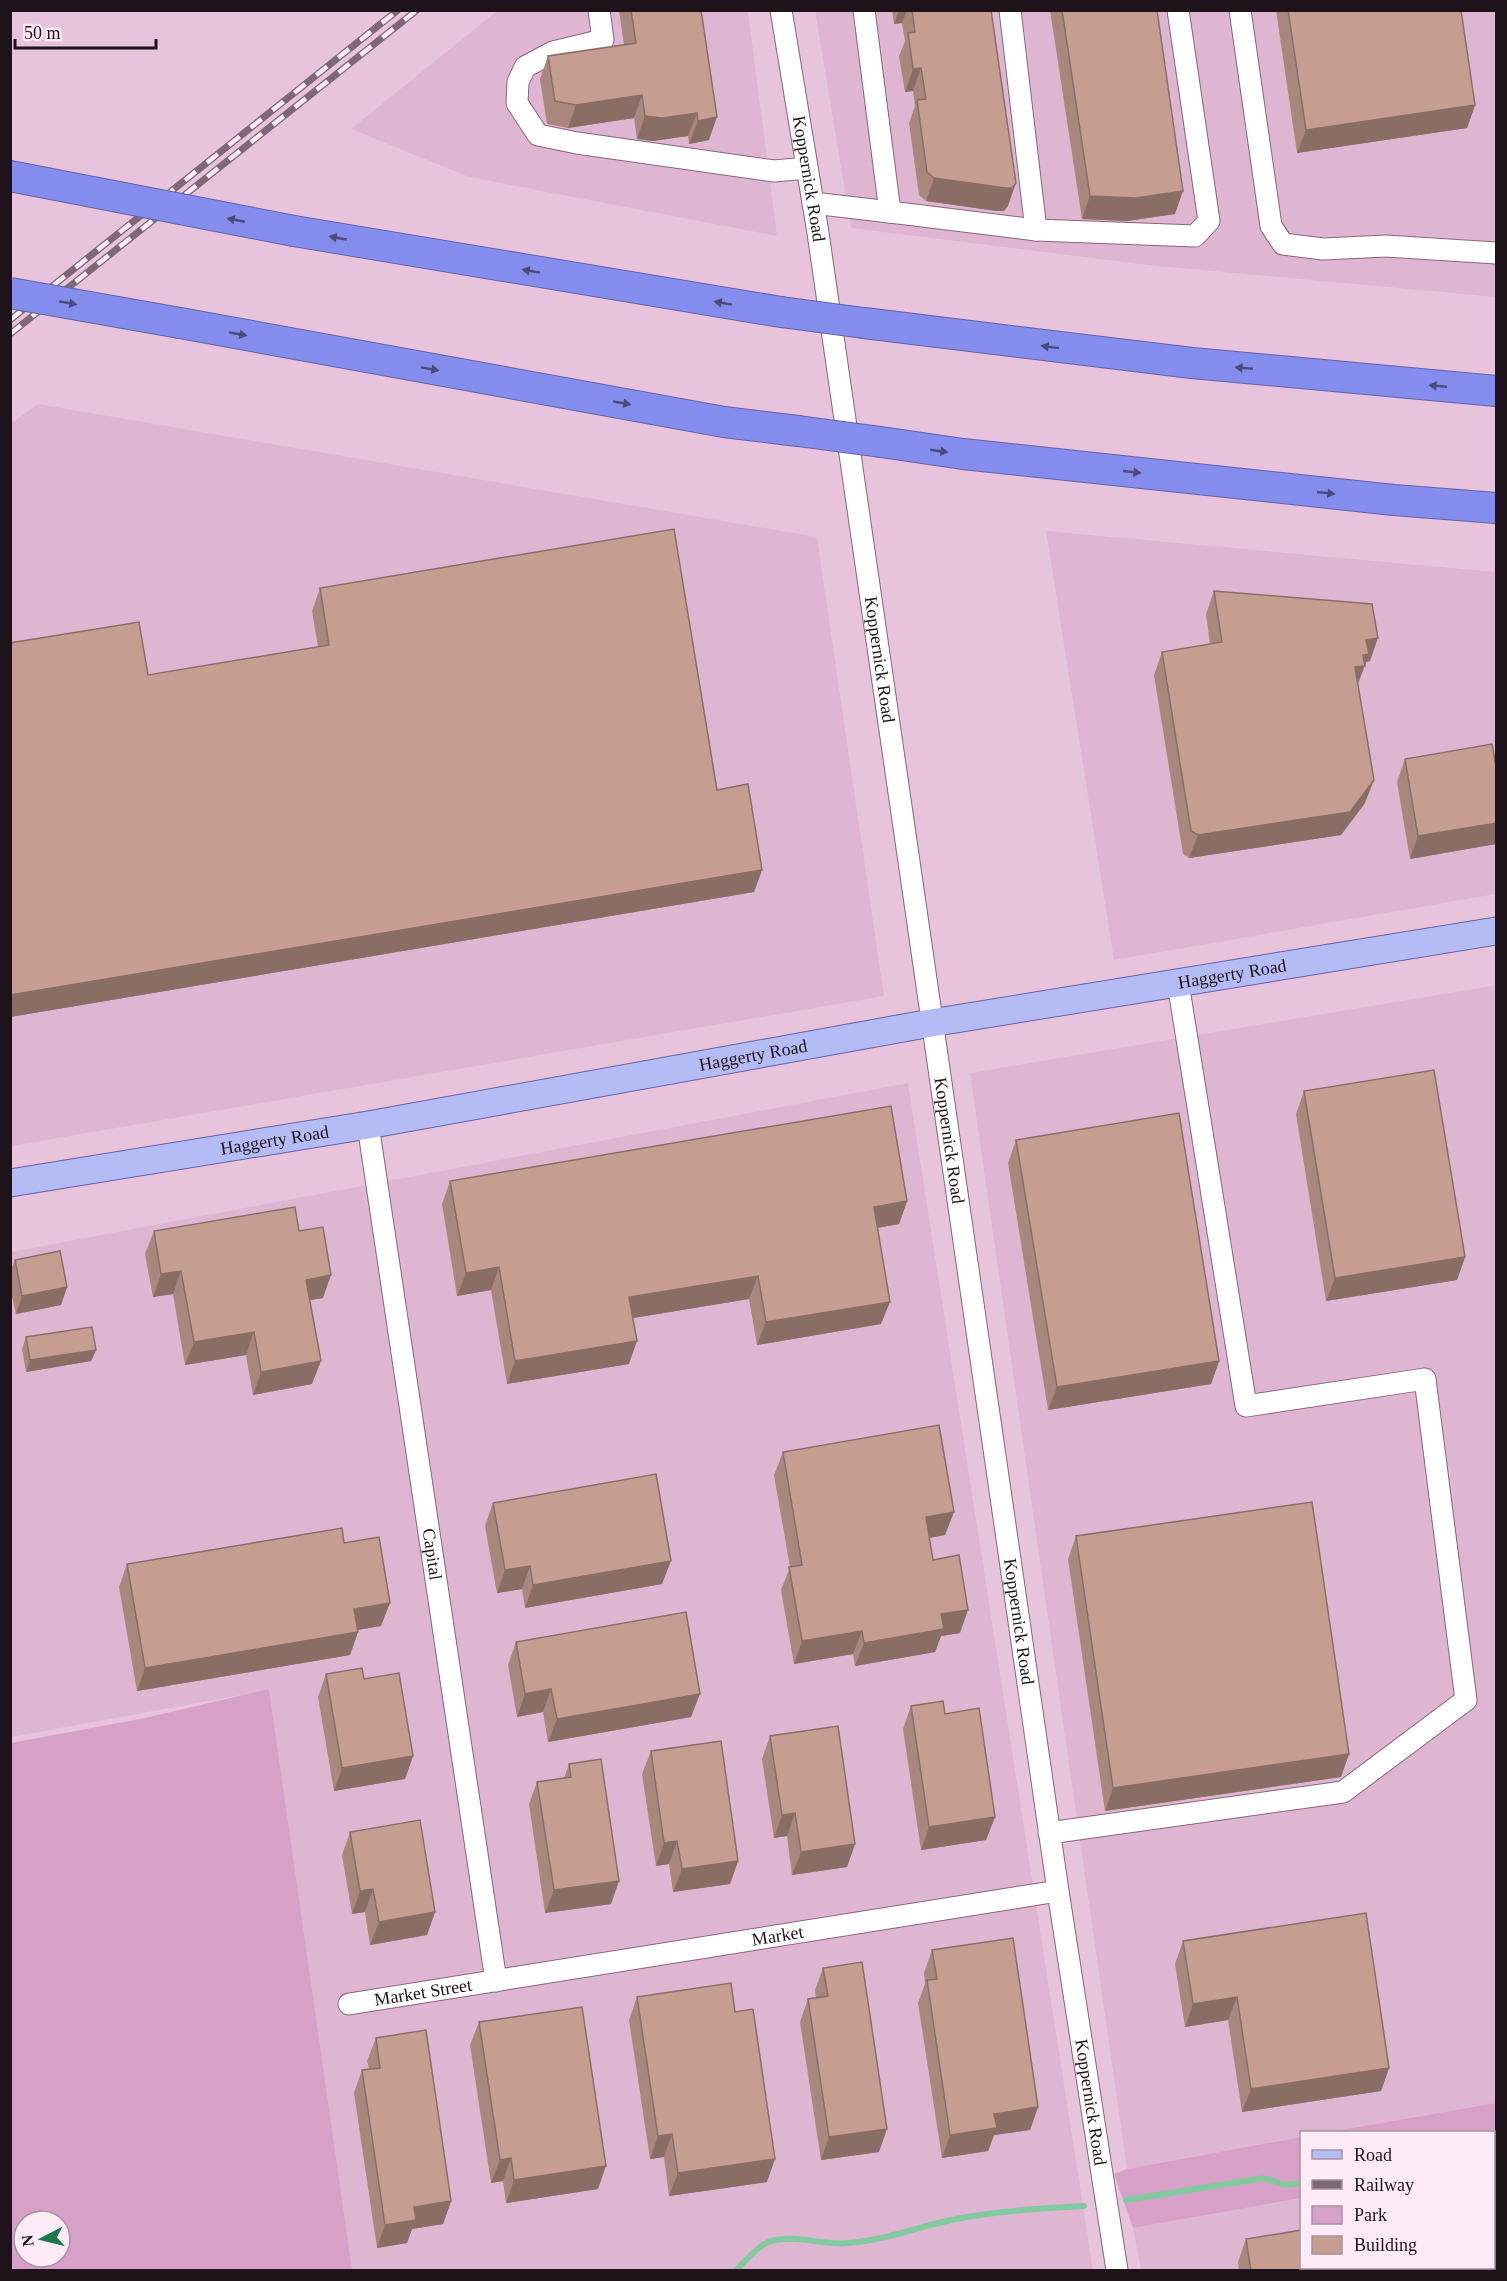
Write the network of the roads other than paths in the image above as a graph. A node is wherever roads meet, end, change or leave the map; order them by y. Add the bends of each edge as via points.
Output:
1 (599, 10) edge
2 (781, 10) edge
3 (864, 10) edge
4 (1010, 10) edge
5 (1178, 10) edge
6 (1240, 10) edge
7 (807, 168) junction
8 (10, 176) edge
9 (813, 203) junction
10 (890, 213) junction
11 (1036, 230) junction
12 (1497, 253) edge
13 (10, 292) edge
14 (1497, 391) edge
15 (1497, 507) edge
16 (1497, 931) edge
17 (1178, 983) junction
18 (932, 1023) junction
19 (369, 1125) junction
20 (10, 1183) edge
21 (1049, 1833) junction
22 (1058, 1891) junction
23 (496, 1981) junction
24 (349, 2004) dead end
25 (1117, 2271) edge

1 - 7 street via 603,40 553,52 525,68 518,82 517,103 538,135 774,171
2 - 7 street, Koppernick Road
3 - 10 street
4 - 11 street
5 - 11 street via 1209,221 1195,236
6 - 12 street via 1271,226 1282,244 1323,249 1386,246
7 - 9 street, Koppernick Road
14 -> 8 highway, bridge via 1192,363 781,312 294,231
9 - 10 street
9 - 18 street, Koppernick Road
10 - 11 street
13 -> 15 highway, bridge via 724,422 963,454 1394,500
16 - 17 main road, Haggerty Road
17 - 18 main road, Haggerty Road
17 - 21 street via 1246,1406 1425,1379 1466,1700 1344,1791
18 - 19 main road, Haggerty Road
18 - 21 street, Koppernick Road
19 - 20 main road, Haggerty Road
19 - 23 street, Capital
21 - 22 street, Koppernick Road
22 - 23 street, Market
22 - 25 street, Koppernick Road
23 - 24 street, Market Street

